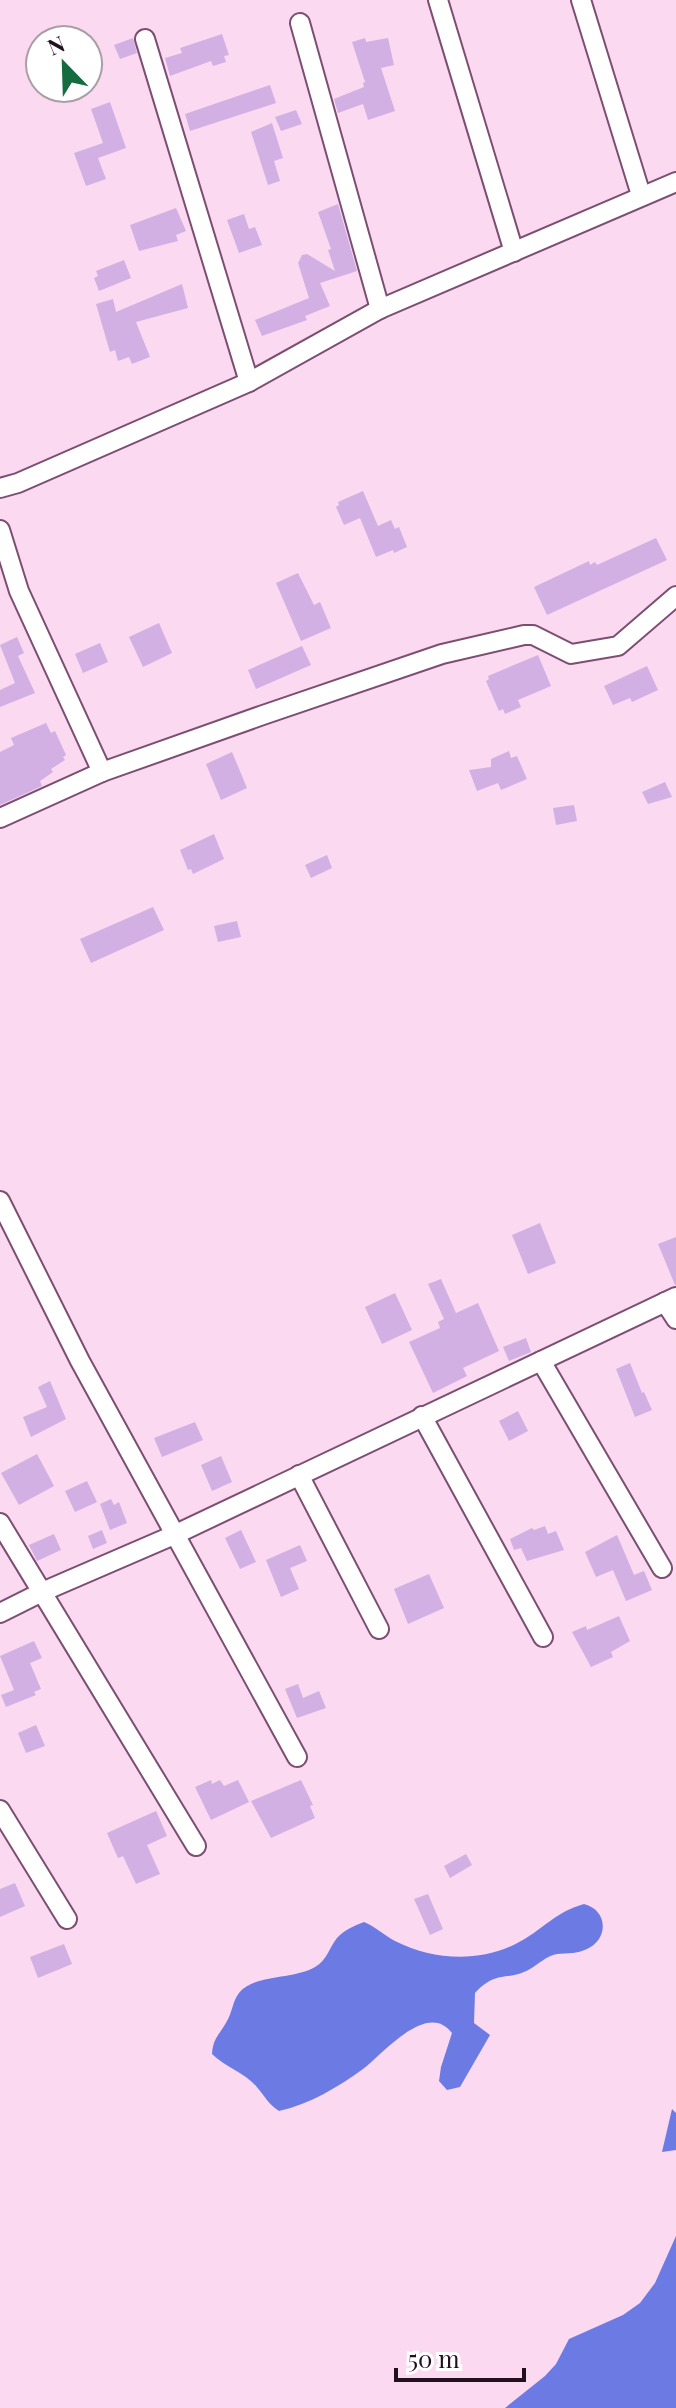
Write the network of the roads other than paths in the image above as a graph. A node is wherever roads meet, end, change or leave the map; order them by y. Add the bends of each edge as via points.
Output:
1 (438, 0) edge
2 (581, 0) edge
3 (300, 23) dead end
4 (145, 39) dead end
5 (676, 182) edge
6 (641, 195) junction
7 (514, 252) junction
8 (380, 309) junction
9 (249, 382) junction
10 (0, 488) edge
11 (0, 530) edge
12 (676, 596) edge
13 (102, 772) junction
14 (0, 818) edge
15 (0, 1201) edge
16 (671, 1299) edge
17 (676, 1319) edge
18 (541, 1361) junction
19 (422, 1416) junction
20 (299, 1475) junction
21 (0, 1523) edge
22 (174, 1535) junction
23 (662, 1568) dead end
24 (42, 1592) junction
25 (0, 1613) edge
26 (379, 1629) dead end
27 (543, 1637) dead end
28 (297, 1757) dead end
29 (0, 1810) edge
30 (196, 1846) dead end
31 (67, 1919) dead end

1 - 7 street
2 - 6 street
3 - 8 street
4 - 9 street
5 - 6 street
6 - 7 street
7 - 8 street
8 - 9 street
9 - 10 street
11 - 13 street via 19,591
12 - 13 street via 618,646 571,654 524,635 442,654
13 - 14 street
15 - 22 street
16 - 17 street
16 - 18 street
18 - 19 street
18 - 23 street
19 - 20 street
19 - 27 street
20 - 22 street
20 - 26 street
21 - 24 street
22 - 24 street
22 - 28 street
24 - 25 street
24 - 30 street
29 - 31 street

